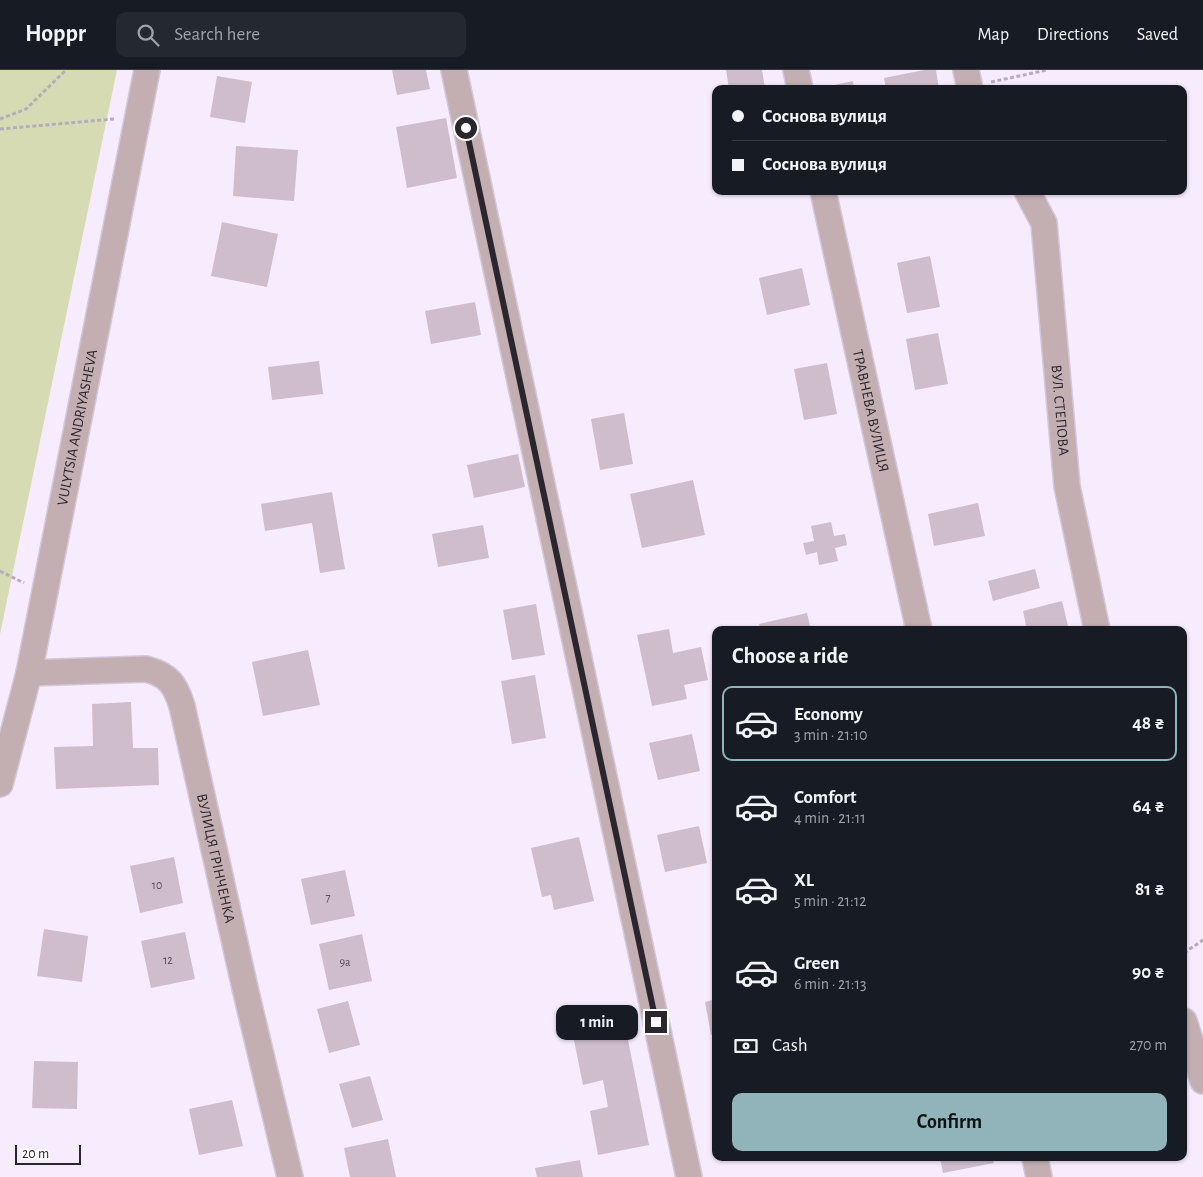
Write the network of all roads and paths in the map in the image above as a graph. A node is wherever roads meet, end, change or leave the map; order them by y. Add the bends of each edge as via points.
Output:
1 (66, 70) edge
2 (147, 70) edge
3 (454, 70) edge
4 (796, 70) edge
5 (1047, 70) edge
6 (969, 82) edge
7 (799, 85) edge
8 (138, 117) junction
9 (0, 120) edge
10 (0, 129) edge
11 (824, 195) edge
12 (1029, 195) edge
13 (918, 626) edge
14 (1096, 626) edge
15 (29, 674) junction
16 (0, 784) edge
17 (1203, 940) edge
18 (1187, 951) edge
19 (1187, 1030) edge
20 (1203, 1081) edge
21 (1036, 1161) edge
22 (290, 1177) edge
23 (689, 1177) edge
24 (1039, 1177) edge

1 - 9 path via 26,109
2 - 8 street, VULYTSIA ANDRIYASHEVA
3 - 23 street
4 - 7 street
5 - 6 path
8 - 10 path
8 - 15 street, VULYTSIA ANDRIYASHEVA
11 - 13 street, ТРАВНЕВА ВУЛИЦЯ
12 - 14 street, ВУЛ. СТЕПОВА via 1044,223 1067,486
15 - 16 street, VULYTSIA ANDRIYASHEVA
15 - 22 street, ВУЛИЦЯ ГРІНЧЕНКА via 146,669 156,672 177,689
17 - 18 path
19 - 20 street
21 - 24 street

